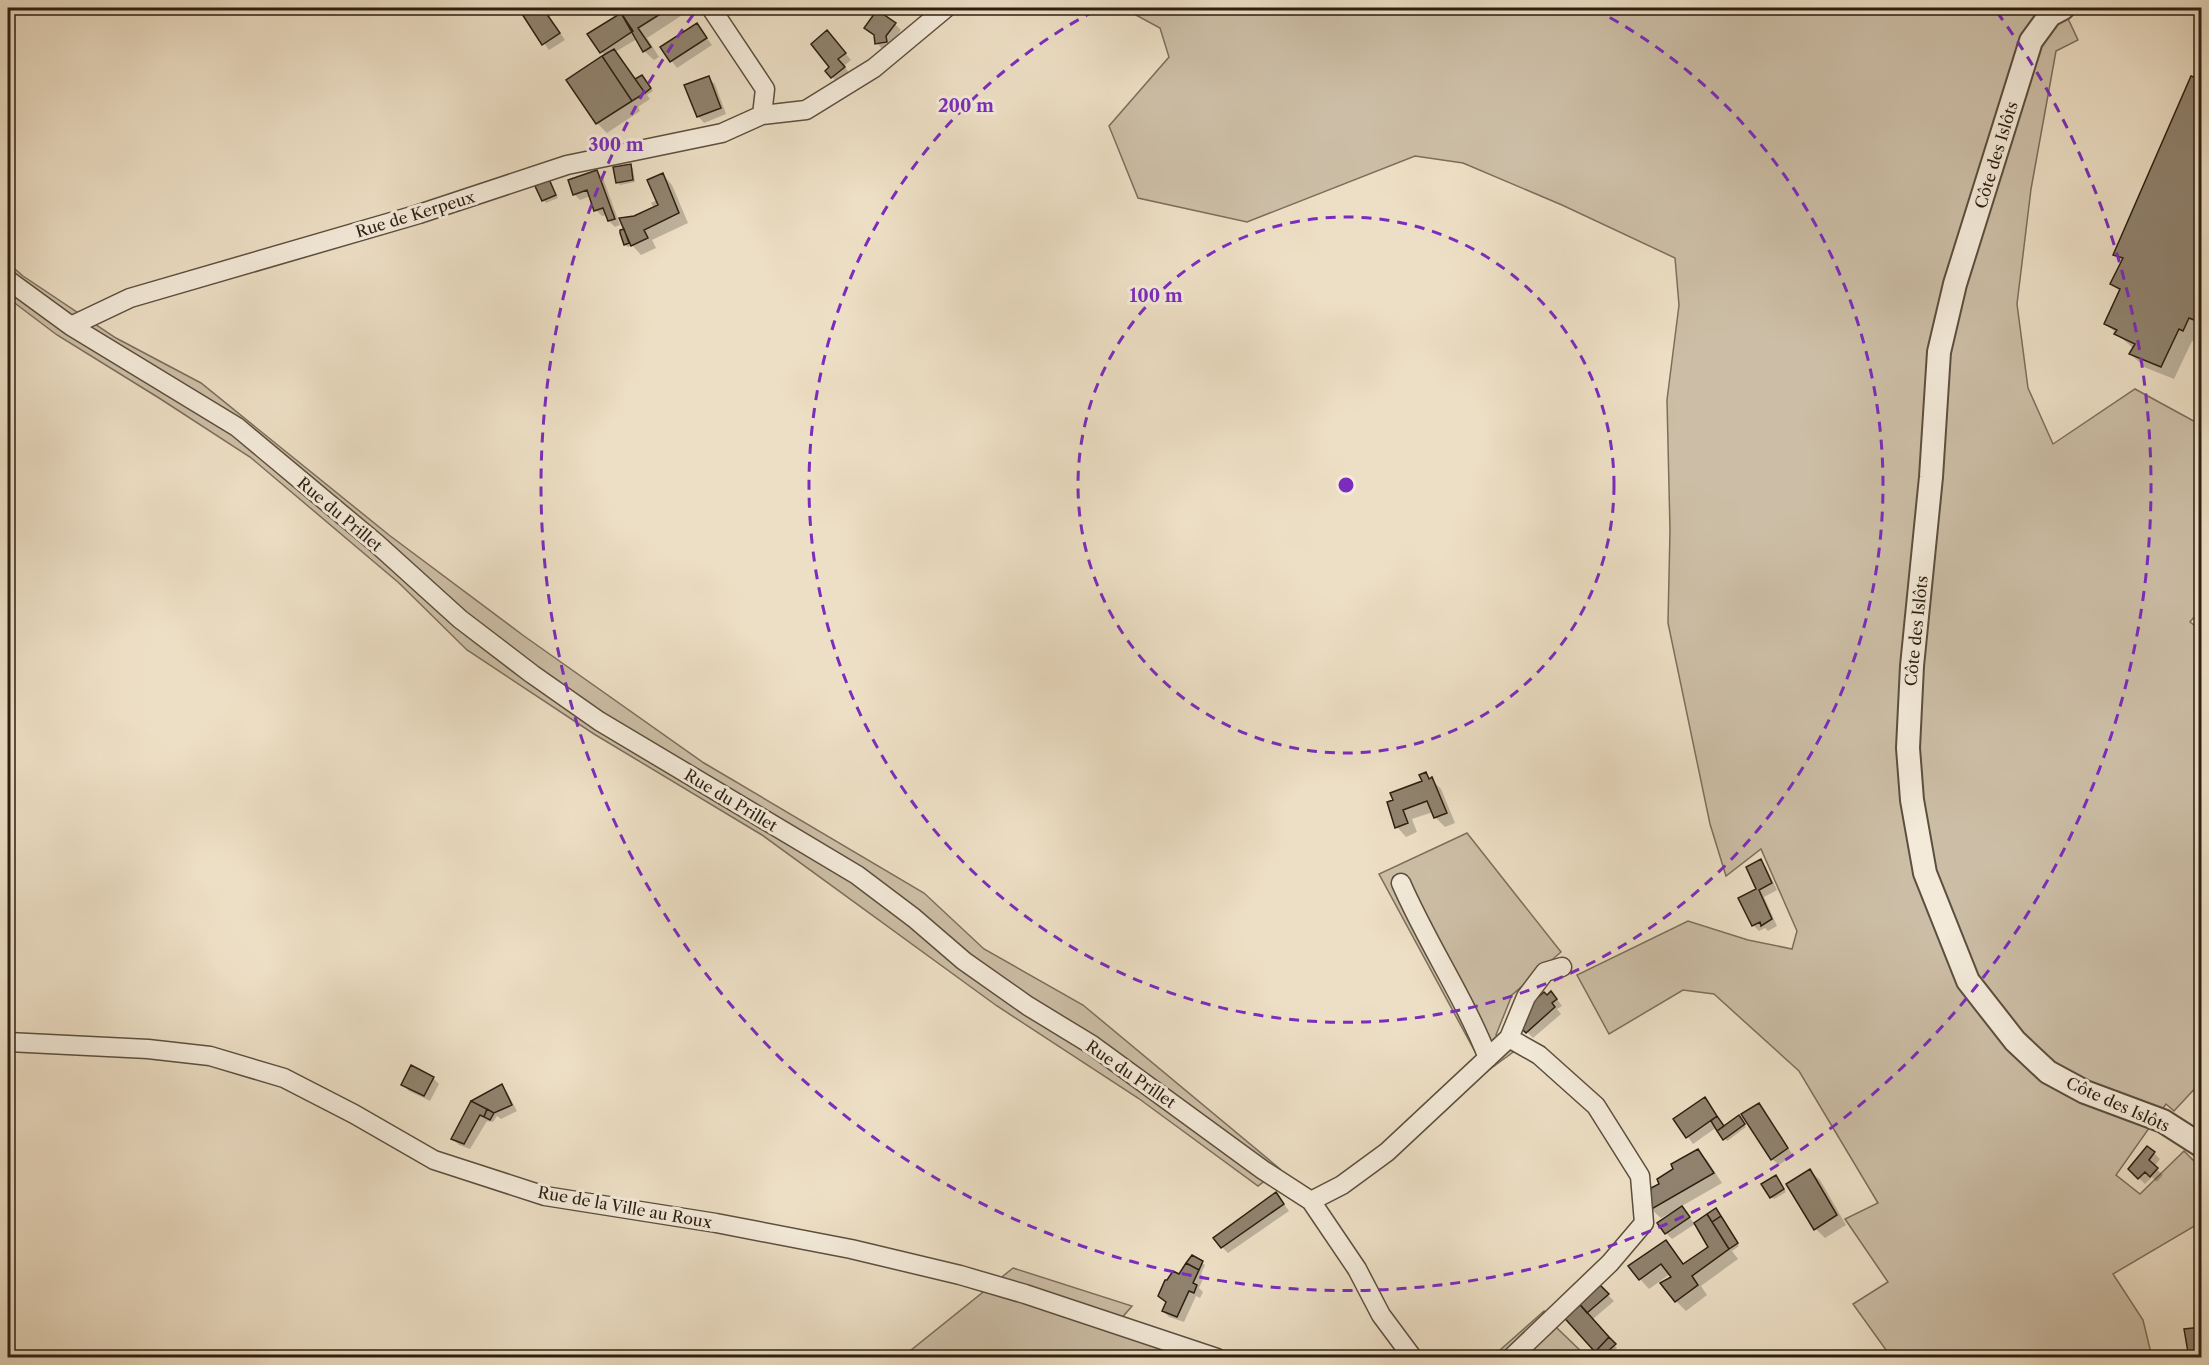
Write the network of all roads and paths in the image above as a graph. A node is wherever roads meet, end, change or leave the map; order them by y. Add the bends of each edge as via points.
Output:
1 (711, 8) edge
2 (946, 8) edge
3 (2063, 8) edge
4 (762, 115) junction
5 (8, 280) edge
6 (71, 326) junction
7 (1401, 883) dead end
8 (1562, 967) dead end
9 (1509, 1038) junction
10 (8, 1042) edge
11 (1488, 1058) junction
12 (2202, 1146) edge
13 (1311, 1201) junction
14 (1217, 1358) edge
15 (1413, 1358) edge
16 (1511, 1358) edge

1 - 4 street via 765,89
2 - 4 street, Rue de Kerpeux via 874,68 806,110
3 - 12 street, Côte des Islôts via 2050,15 2031,41 1955,284 1939,352 1912,666 1908,748 1912,800 1925,873 1968,981 2015,1041 2048,1072 2085,1092 2163,1121
4 - 6 street, Rue de Kerpeux via 722,133 567,165 419,214 130,298
5 - 6 street, Rue du Prillet
6 - 13 street, Rue du Prillet via 237,426 460,619 532,674 599,721 857,875 964,961 1092,1045
7 - 11 street via 1477,1029
8 - 9 street via 1545,972 1526,998
9 - 11 street
9 - 16 street via 1539,1054 1596,1106 1640,1176 1644,1222 1610,1263
10 - 14 street, Rue de la Ville au Roux via 148,1048 210,1056 284,1078 434,1160 545,1196 716,1223 960,1275
11 - 13 street via 1387,1152 1342,1185
13 - 15 street, Rue du Prillet via 1357,1269 1381,1315

